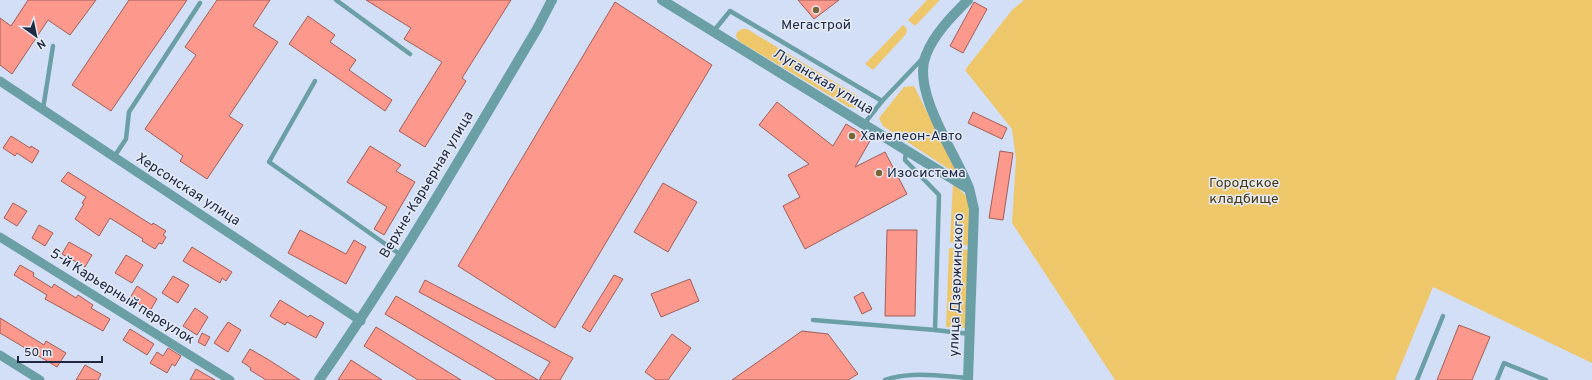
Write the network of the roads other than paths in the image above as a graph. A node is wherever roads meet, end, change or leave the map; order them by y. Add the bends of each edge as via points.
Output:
1 (336, 0) edge
2 (552, 0) edge
3 (662, 0) edge
4 (968, 0) edge
5 (200, 3) dead end
6 (713, 32) junction
7 (53, 46) dead end
8 (410, 54) dead end
9 (925, 56) junction
10 (0, 81) edge
11 (315, 81) dead end
12 (882, 101) junction
13 (42, 110) junction
14 (864, 124) junction
15 (907, 150) junction
16 (114, 158) junction
17 (969, 189) junction
18 (0, 237) edge
19 (402, 256) junction
20 (1443, 316) dead end
21 (813, 320) dead end
22 (361, 321) junction
23 (935, 330) junction
24 (970, 334) junction
25 (0, 355) edge
26 (968, 379) edge
27 (40, 380) edge
28 (230, 380) edge
29 (319, 380) edge
30 (885, 380) edge
31 (1418, 380) edge
32 (1497, 380) edge
33 (1546, 380) edge

1 - 8 lane
2 - 19 street, Верхне-Карьерная улица
3 - 6 street, Луганская улица
4 - 9 street, улица Дзержинского via 943,26
5 - 16 lane via 130,112 126,139
6 - 12 lane via 730,11
6 - 14 street, Луганская улица
7 - 13 lane
9 - 12 lane
9 - 17 street, улица Дзержинского via 922,80 927,99
10 - 13 street, Херсонская улица
11 - 19 lane via 269,162
12 - 14 lane
13 - 16 street, Херсонская улица
14 - 15 street, Луганская улица
15 - 17 street, Луганская улица
15 - 23 lane via 905,160 940,195
16 - 22 street, Херсонская улица
17 - 24 street, улица Дзержинского via 974,209
18 - 28 street, 5-й Карьерный переулок
19 - 22 street, Верхне-Карьерная улица
20 - 31 lane
21 - 23 lane
22 - 29 street, Верхне-Карьерная улица
23 - 24 lane
24 - 26 street, улица Дзержинского
25 - 27 street
26 - 30 lane via 935,375 896,376
32 - 33 lane via 1504,363

